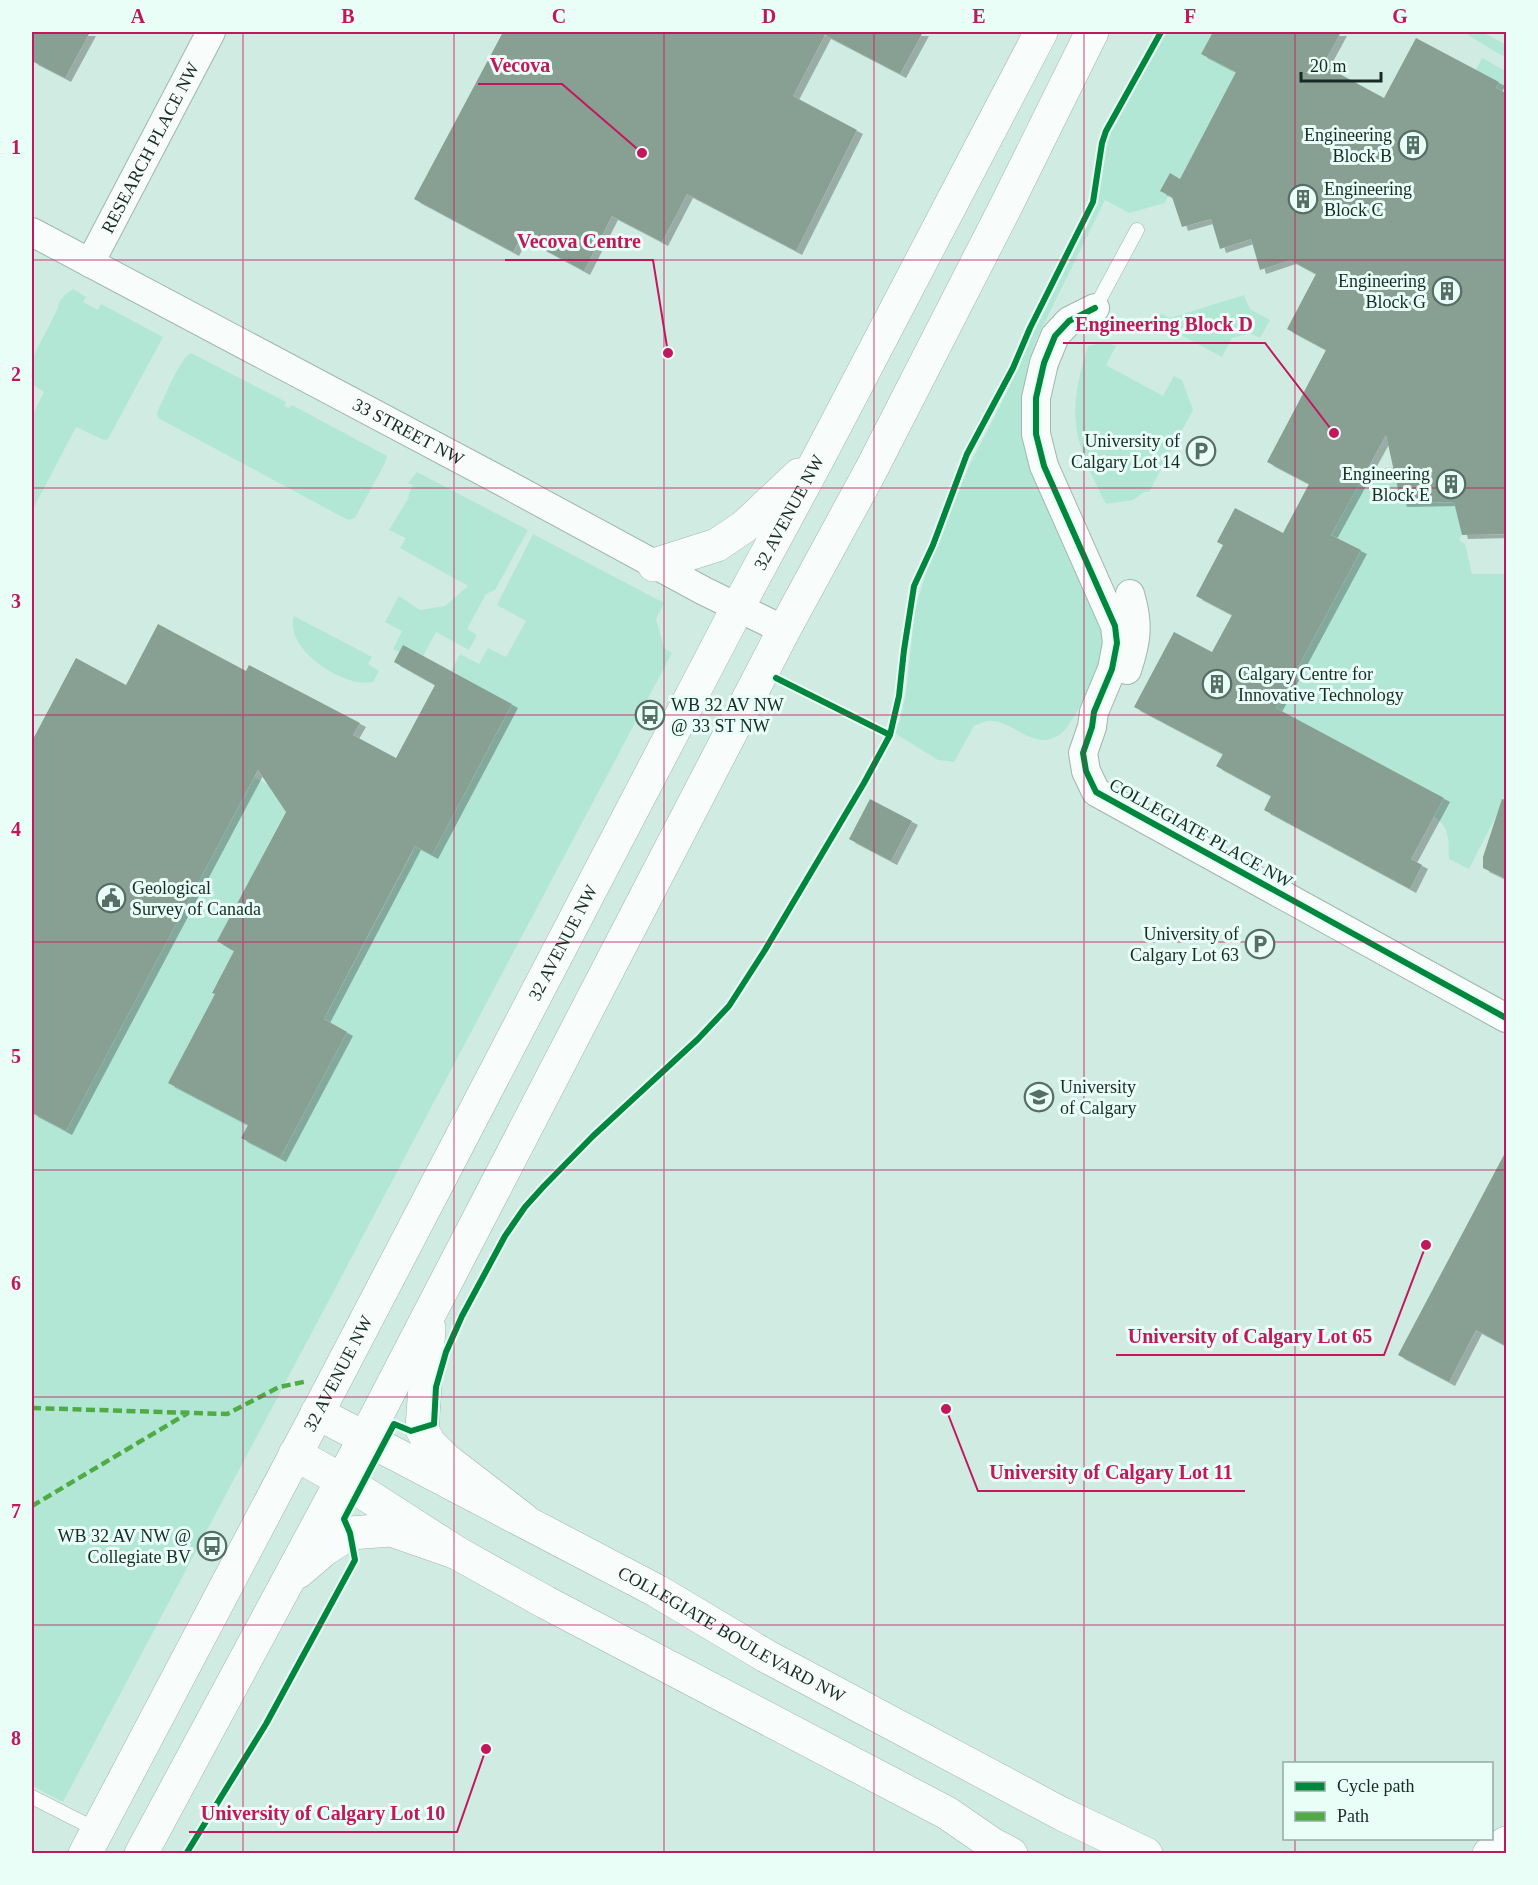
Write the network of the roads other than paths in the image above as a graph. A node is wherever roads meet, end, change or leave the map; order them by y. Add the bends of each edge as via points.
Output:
1 (211, 32) edge
2 (1041, 32) edge
3 (1092, 32) edge
4 (1137, 230) dead end
5 (32, 232) edge
6 (90, 263) junction
7 (1095, 308) joint
8 (820, 455) junction
9 (654, 565) junction
10 (1130, 594) dead end
11 (738, 607) junction
12 (784, 630) junction
13 (1092, 727) junction
14 (1506, 1018) edge
15 (430, 1314) junction
16 (317, 1413) junction
17 (365, 1438) junction
18 (295, 1454) junction
19 (341, 1480) junction
20 (523, 1520) junction
21 (457, 1553) junction
22 (288, 1581) junction
23 (32, 1797) edge
24 (91, 1842) edge
25 (1506, 1844) edge
26 (999, 1850) edge
27 (141, 1854) edge
28 (1146, 1854) edge
29 (1489, 1854) edge

1 - 6 street, RESEARCH PLACE NW
2 - 8 main road, 32 AVENUE NW
3 - 12 main road via 881,451
4 - 7 lane
5 - 6 street, 33 STREET NW
6 - 9 street, 33 STREET NW
7 - 13 street, COLLEGIATE PLACE NW via 1069,321 1055,336 1036,398 1036,434 1044,466 1115,626 1118,643
8 - 9 main road via 745,526 717,545
8 - 11 main road, 32 AVENUE NW
9 - 11 street, 33 STREET NW
10 - 13 street, COLLEGIATE PLACE NW via 1137,616 1135,647 1104,718
11 - 12 street, 33 STREET NW
11 - 16 main road, 32 AVENUE NW
12 - 15 main road
13 - 14 street, COLLEGIATE PLACE NW via 1083,753 1096,792
15 - 17 main road
15 - 20 main road via 422,1429 445,1459
16 - 17 main road, COLLEGIATE BOULEVARD NW
16 - 18 main road, 32 AVENUE NW
17 - 19 main road
17 - 20 main road, COLLEGIATE BOULEVARD NW
18 - 19 main road
18 - 24 main road, 32 AVENUE NW
19 - 21 main road
19 - 22 main road
20 - 28 main road, COLLEGIATE BOULEVARD NW via 657,1591 783,1666 1062,1814
21 - 22 main road via 392,1530 350,1533 324,1549
21 - 26 main road via 947,1813
22 - 27 main road
23 - 24 lane
25 - 29 main road

